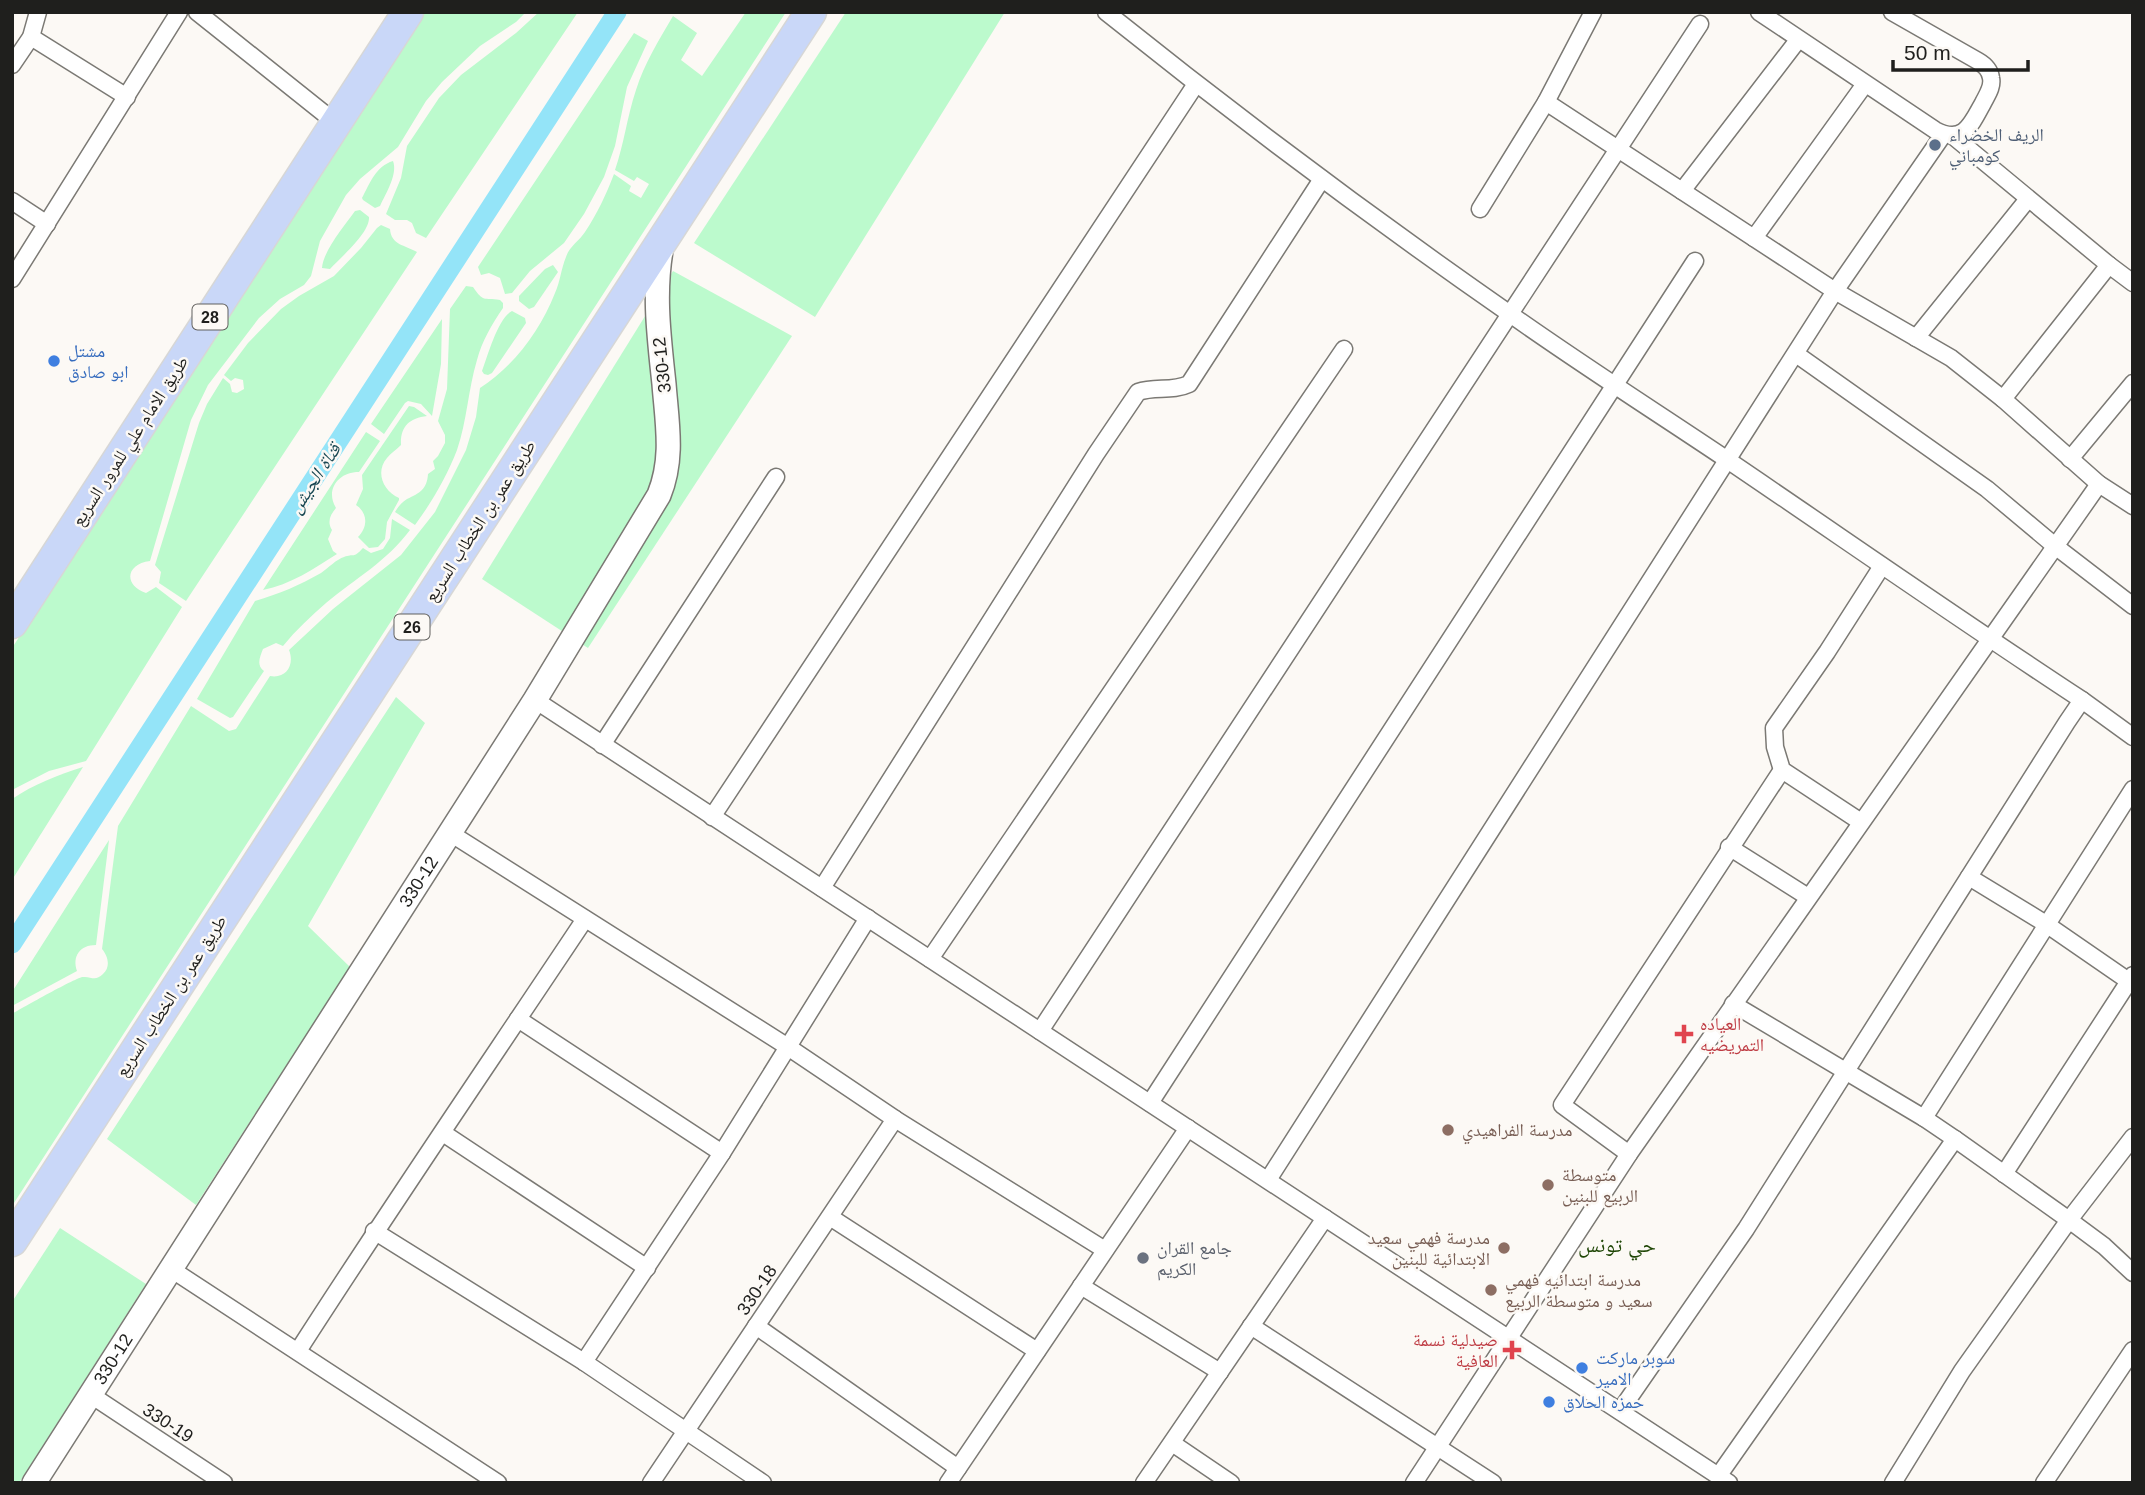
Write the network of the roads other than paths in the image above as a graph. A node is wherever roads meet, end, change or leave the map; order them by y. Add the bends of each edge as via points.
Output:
1 (38, 12) edge
2 (179, 12) edge
3 (197, 12) edge
4 (408, 12) edge
5 (811, 12) edge
6 (1106, 12) edge
7 (1593, 12) edge
8 (1759, 12) edge
9 (1892, 12) edge
10 (1700, 24) dead end
11 (31, 37) junction
12 (1798, 40) junction
13 (12, 65) edge
14 (1196, 84) junction
15 (1865, 84) junction
16 (127, 97) junction
17 (1546, 102) junction
18 (336, 123) junction
19 (1948, 135) junction
20 (1618, 149) junction
21 (1322, 179) junction
22 (1682, 191) junction
23 (2028, 199) junction
24 (12, 201) edge
25 (1480, 209) dead end
26 (47, 224) junction
27 (1754, 238) junction
28 (663, 240) junction
29 (1695, 261) dead end
30 (2109, 265) junction
31 (12, 279) edge
32 (2133, 283) edge
33 (1835, 291) junction
34 (1510, 314) junction
35 (1916, 338) junction
36 (1344, 349) dead end
37 (1796, 354) junction
38 (2133, 383) edge
39 (1615, 385) junction
40 (2003, 399) junction
41 (2070, 459) junction
42 (1729, 461) junction
43 (776, 477) dead end
44 (2099, 484) junction
45 (2133, 506) edge
46 (2055, 546) junction
47 (1882, 566) junction
48 (2133, 606) edge
49 (12, 623) edge
50 (1989, 639) junction
51 (535, 700) junction
52 (2082, 700) junction
53 (2133, 737) edge
54 (602, 745) junction
55 (1782, 770) junction
56 (2133, 789) edge
57 (712, 817) junction
58 (1861, 822) junction
59 (450, 833) junction
60 (1729, 847) junction
61 (1969, 877) junction
62 (822, 888) junction
63 (1808, 897) junction
64 (868, 918) junction
65 (585, 919) junction
66 (2046, 924) junction
67 (930, 959) junction
68 (2132, 980) edge
69 (1733, 1004) junction
70 (518, 1019) junction
71 (1040, 1031) junction
72 (788, 1047) junction
73 (1845, 1072) junction
74 (1150, 1103) junction
75 (1924, 1118) junction
76 (895, 1119) junction
77 (1188, 1128) junction
78 (443, 1133) junction
79 (2133, 1137) edge
80 (1955, 1139) junction
81 (722, 1153) junction
82 (1629, 1154) junction
83 (2004, 1174) junction
84 (1268, 1180) junction
85 (830, 1217) junction
86 (1325, 1218) junction
87 (2069, 1220) junction
88 (374, 1231) junction
89 (12, 1241) edge
90 (1105, 1250) junction
91 (647, 1268) junction
92 (171, 1269) junction
93 (2133, 1273) edge
94 (1081, 1286) junction
95 (756, 1326) junction
96 (1251, 1326) junction
97 (1510, 1339) junction
98 (2133, 1350) edge
99 (298, 1351) junction
100 (1037, 1351) junction
101 (584, 1363) junction
102 (1220, 1372) junction
103 (91, 1395) junction
104 (1620, 1410) junction
105 (686, 1430) junction
106 (1172, 1443) junction
107 (1438, 1447) junction
108 (958, 1468) junction
109 (1724, 1479) edge
110 (218, 1481) edge
111 (34, 1483) edge
112 (498, 1483) edge
113 (650, 1483) edge
114 (763, 1483) edge
115 (948, 1483) edge
116 (1144, 1483) edge
117 (1231, 1483) edge
118 (1414, 1483) edge
119 (1493, 1483) edge
120 (1893, 1483) edge
121 (2044, 1483) edge

1 - 11 street
2 - 16 street
3 - 18 street
4 - 18 highway, طريق الامام علي للمرور السريع / 28
5 - 28 highway, طريق عمر بن الخطاب السريع / 26
6 - 14 street
7 - 17 street
8 - 12 street
9 - 19 street via 1990,72 1991,87 1969,128
10 - 20 street
11 - 13 street
11 - 16 street
12 - 15 street
12 - 22 street
14 - 21 street
14 - 57 street
15 - 19 street
15 - 27 street
16 - 26 street
17 - 20 street
17 - 25 street
18 - 49 highway, طريق الامام علي للمرور السريع / 28
19 - 23 street
19 - 33 street
20 - 22 street
20 - 34 street
21 - 34 street
21 - 62 street via 1189,384 1138,392
22 - 27 street
23 - 30 street
23 - 35 street
24 - 26 street
26 - 31 street
27 - 33 street
28 - 51 street, 330-12 via 656,302 669,445 664,483 654,507
28 - 89 highway, طريق عمر بن الخطاب السريع / 26
29 - 39 street
30 - 32 street
30 - 40 street
33 - 35 street
33 - 37 street
34 - 39 street
34 - 71 street
35 - 40 street via 1951,358
36 - 67 street
37 - 42 street
37 - 46 street via 1987,489
38 - 41 street
39 - 42 street
39 - 74 street
40 - 41 street
41 - 44 street
42 - 47 street
42 - 84 street
43 - 54 street
44 - 45 street
44 - 46 street
46 - 48 street
46 - 50 street
47 - 50 street
47 - 55 street via 1774,728
50 - 52 street
50 - 58 street
51 - 54 street
51 - 59 street, 330-12
52 - 53 street
52 - 61 street
54 - 57 street
55 - 58 street
55 - 60 street
56 - 66 street
57 - 62 street
58 - 63 street
59 - 65 street
59 - 92 street, 330-12
60 - 63 street
60 - 82 street via 1562,1105
61 - 66 street
61 - 73 street
62 - 64 street
63 - 69 street
64 - 67 street
64 - 72 street
65 - 70 street
65 - 72 street
66 - 68 street
66 - 75 street
67 - 71 street
68 - 83 street
69 - 73 street
69 - 82 street
70 - 78 street
70 - 81 street
71 - 74 street
72 - 76 street
72 - 81 street
73 - 75 street
73 - 104 street via 1746,1229
74 - 77 street
75 - 80 street
76 - 85 street, 330-18
76 - 90 street
77 - 84 street
77 - 90 street
78 - 88 street
78 - 91 street
79 - 87 street
80 - 83 street
80 - 109 street
81 - 91 street
82 - 97 street
83 - 87 street
84 - 86 street
85 - 95 street, 330-18
85 - 100 street
86 - 96 street
86 - 97 street
87 - 93 street
87 - 120 street via 1962,1371
88 - 99 street
88 - 101 street
90 - 94 street
91 - 101 street
92 - 99 street
92 - 103 street, 330-12
94 - 100 street
94 - 102 street
95 - 105 street, 330-18
95 - 108 street
96 - 102 street
96 - 107 street
97 - 104 street
97 - 107 street
98 - 121 street
99 - 112 street
100 - 108 street
101 - 105 street
102 - 106 street
103 - 110 street, 330-19
103 - 111 street, 330-12
104 - 109 street
105 - 113 street, 330-18
105 - 114 street
106 - 116 street
106 - 117 street
107 - 118 street
107 - 119 street
108 - 115 street

